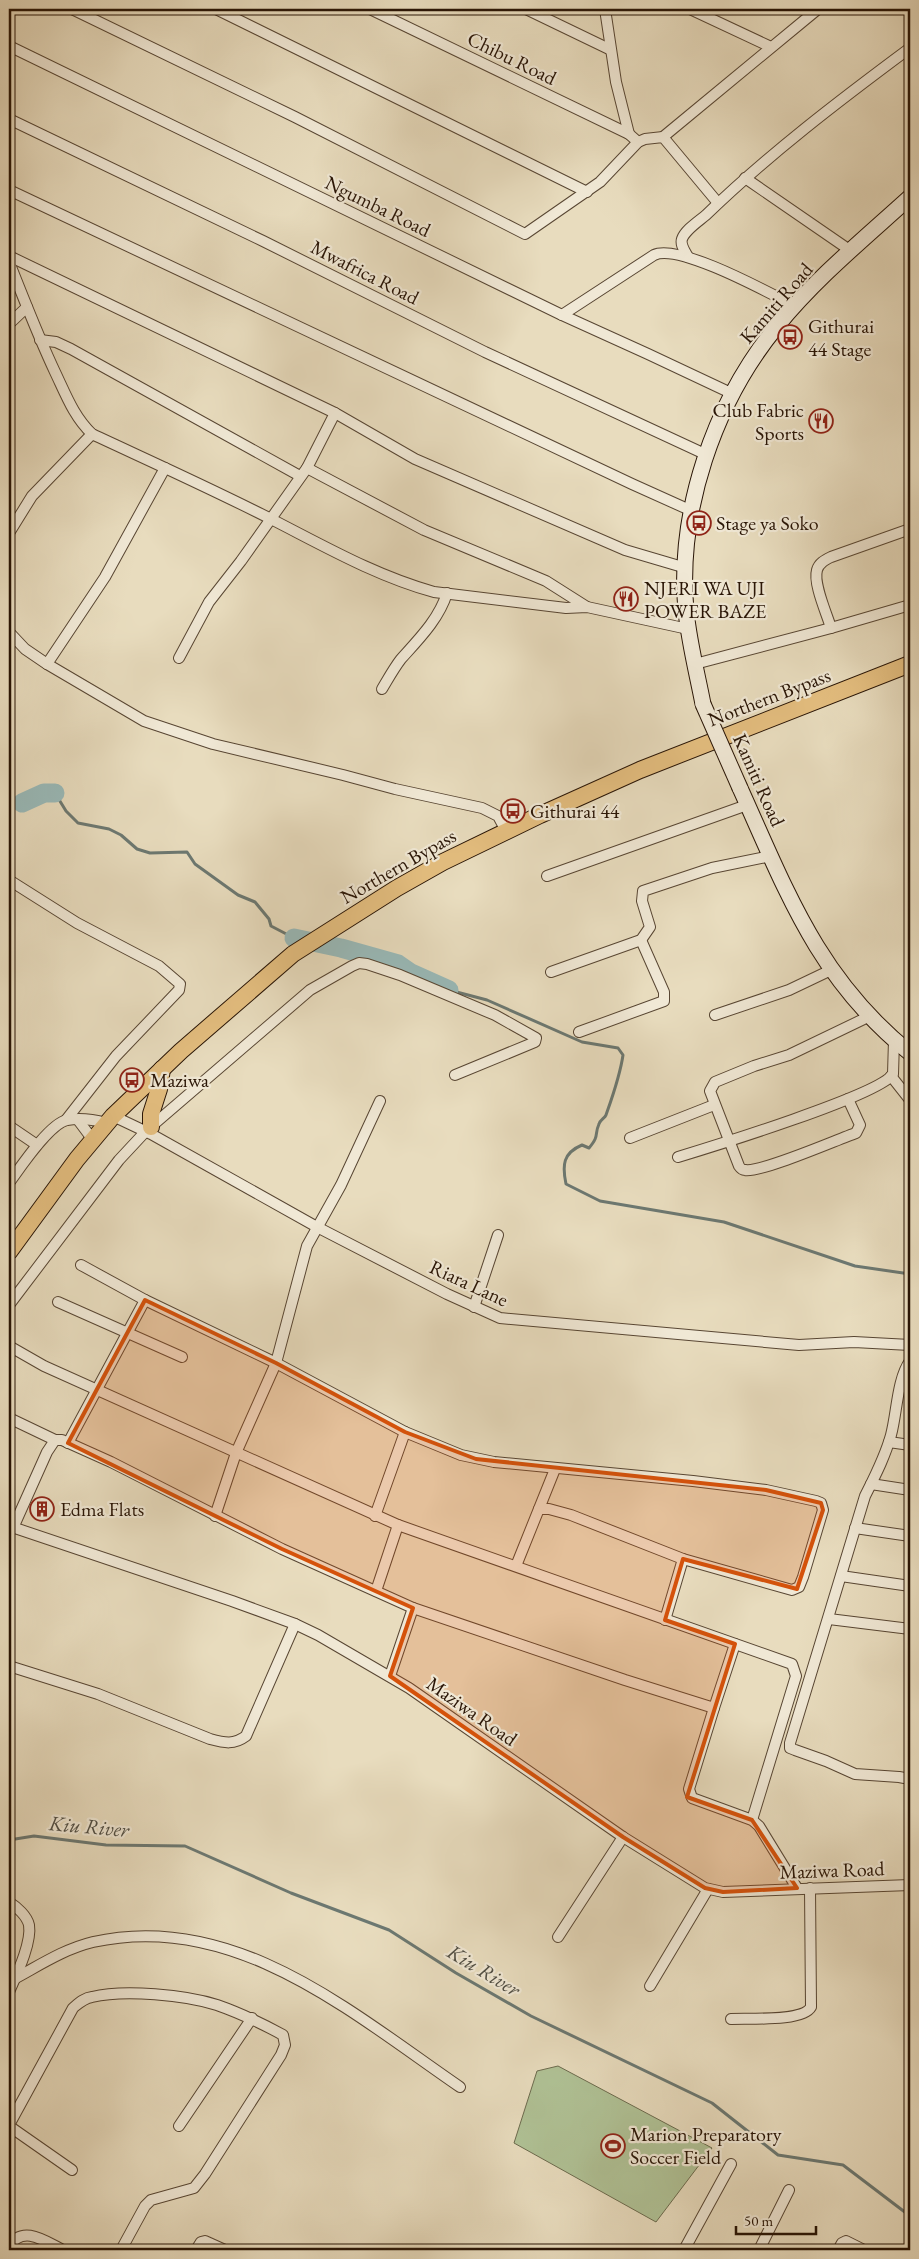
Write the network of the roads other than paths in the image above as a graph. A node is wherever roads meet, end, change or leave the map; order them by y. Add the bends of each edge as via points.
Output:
1 (72, 9) edge
2 (216, 9) edge
3 (370, 9) edge
4 (526, 9) edge
5 (605, 9) edge
6 (690, 9) edge
7 (814, 10) edge
8 (9, 46) edge
9 (771, 47) junction
10 (910, 48) edge
11 (610, 49) junction
12 (9, 119) edge
13 (629, 134) junction
14 (663, 137) junction
15 (638, 142) junction
16 (745, 178) junction
17 (9, 190) edge
18 (586, 192) junction
19 (910, 197) edge
20 (718, 203) junction
21 (850, 251) junction
22 (9, 256) edge
23 (688, 257) junction
24 (9, 262) edge
25 (795, 306) junction
26 (27, 307) junction
27 (562, 316) junction
28 (9, 324) edge
29 (40, 340) junction
30 (733, 394) junction
31 (335, 413) junction
32 (92, 434) junction
33 (707, 455) junction
34 (165, 468) junction
35 (303, 472) junction
36 (692, 511) junction
37 (270, 519) junction
38 (910, 529) edge
39 (9, 533) edge
40 (686, 568) junction
41 (447, 593) junction
42 (910, 605) edge
43 (587, 607) junction
44 (831, 628) junction
45 (688, 629) junction
46 (9, 632) edge
47 (179, 658) dead end
48 (47, 664) junction
49 (695, 664) junction
50 (910, 664) edge
51 (382, 689) dead end
52 (747, 805) junction
53 (506, 831) junction
54 (771, 856) junction
55 (546, 876) dead end
56 (9, 880) edge
57 (642, 940) junction
58 (831, 970) junction
59 (551, 972) dead end
60 (715, 1015) dead end
61 (870, 1016) junction
62 (579, 1032) dead end
63 (894, 1040) junction
64 (910, 1053) edge
65 (162, 1069) junction
66 (455, 1075) dead end
67 (891, 1076) junction
68 (848, 1099) junction
69 (910, 1100) edge
70 (380, 1101) dead end
71 (714, 1105) junction
72 (66, 1120) junction
73 (78, 1120) junction
74 (110, 1120) junction
75 (9, 1126) edge
76 (149, 1129) junction
77 (630, 1138) dead end
78 (93, 1140) junction
79 (730, 1141) junction
80 (37, 1145) junction
81 (678, 1157) dead end
82 (9, 1184) edge
83 (316, 1227) junction
84 (498, 1234) dead end
85 (9, 1252) edge
86 (81, 1265) dead end
87 (145, 1300) junction
88 (58, 1302) dead end
89 (9, 1305) edge
90 (474, 1307) junction
91 (127, 1333) junction
92 (910, 1345) edge
93 (9, 1346) edge
94 (182, 1357) dead end
95 (910, 1361) edge
96 (276, 1363) junction
97 (96, 1390) junction
98 (899, 1399) junction
99 (910, 1400) edge
100 (9, 1418) edge
101 (405, 1432) junction
102 (55, 1440) junction
103 (889, 1442) junction
104 (68, 1443) junction
105 (910, 1445) edge
106 (236, 1453) junction
107 (555, 1469) junction
108 (871, 1484) junction
109 (910, 1490) edge
110 (539, 1509) junction
111 (215, 1516) junction
112 (375, 1516) junction
113 (398, 1525) junction
114 (11, 1527) edge
115 (855, 1528) junction
116 (910, 1536) edge
117 (684, 1559) junction
118 (516, 1566) junction
119 (841, 1576) junction
120 (910, 1586) edge
121 (376, 1591) junction
122 (413, 1608) junction
123 (829, 1619) junction
124 (665, 1620) junction
125 (295, 1624) junction
126 (910, 1629) edge
127 (735, 1644) junction
128 (9, 1666) edge
129 (390, 1676) junction
130 (714, 1708) junction
131 (910, 1779) edge
132 (752, 1820) junction
133 (623, 1837) junction
134 (910, 1885) edge
135 (797, 1888) junction
136 (810, 1888) junction
137 (708, 1889) junction
138 (9, 1902) edge
139 (558, 1937) dead end
140 (12, 1977) edge
141 (650, 1986) dead end
142 (9, 1992) edge
143 (252, 2018) junction
144 (731, 2019) dead end
145 (460, 2087) dead end
146 (9, 2125) edge
147 (179, 2126) dead end
148 (731, 2164) dead end
149 (72, 2170) dead end
150 (789, 2190) dead end
151 (9, 2247) edge
152 (63, 2250) edge
153 (121, 2250) edge
154 (196, 2250) edge
155 (225, 2250) edge
156 (684, 2250) edge
157 (759, 2250) edge
158 (838, 2250) edge
159 (864, 2250) edge

1 - 18 street via 525,234
2 - 18 street
3 - 13 street, Chibu Road
4 - 11 street
5 - 11 street
6 - 9 street
7 - 9 street
8 - 27 street, Ngumba Road
9 - 14 street
10 - 16 street
11 - 13 street
12 - 33 street, Mwafrica Road via 263,240 485,352
13 - 15 street, Chibu Road
14 - 15 street
14 - 20 street
15 - 18 street
16 - 20 street
16 - 21 street
17 - 36 street
19 - 21 main road, Kamiti Road
20 - 23 street via 684,236 682,245
21 - 25 main road, Kamiti Road
22 - 31 street
23 - 25 street
23 - 27 street via 656,254
24 - 26 street
25 - 30 main road, Kamiti Road via 761,348
26 - 28 street
26 - 29 street
27 - 30 street, Ngumba Road
29 - 32 street via 80,423
29 - 35 street via 56,342 71,349
30 - 33 main road, Kamiti Road
31 - 35 street
31 - 40 street via 415,459 625,550
32 - 34 street
32 - 39 street via 32,496
33 - 36 main road, Kamiti Road
34 - 37 street
34 - 48 street via 104,576
35 - 37 street
35 - 43 street via 424,530 546,581
36 - 40 main road, Kamiti Road
37 - 41 street via 358,564 416,587
37 - 47 street via 209,602
38 - 44 street via 821,562 817,580
40 - 45 main road, Kamiti Road
41 - 43 street via 566,608
41 - 51 street via 444,605 434,620
42 - 44 street
43 - 45 street
44 - 49 street
45 - 49 main road, Kamiti Road
46 - 48 street via 25,649
48 - 53 street via 144,721 162,728 213,744 482,808 498,816
49 - 52 main road, Kamiti Road, bridge via 703,704
50 - 53 main road, Northern Bypass via 640,770
52 - 54 main road, Kamiti Road
52 - 55 street
53 - 65 main road, Northern Bypass via 405,883 293,954
54 - 57 street via 712,868 643,891 642,901 650,927
54 - 58 main road, Kamiti Road via 800,921
56 - 72 street via 77,923 160,966 180,984 179,990 116,1056
57 - 59 street
57 - 62 street via 664,992 664,1001
58 - 60 street via 789,990
58 - 61 main road, Kamiti Road
61 - 63 main road, Kamiti Road
61 - 71 street via 789,1055 715,1082 710,1091
63 - 64 main road, Kamiti Road
63 - 67 street
65 - 74 main road, Northern Bypass
65 - 76 main road
66 - 76 street via 523,1048 535,1042 536,1038 495,1015 400,975 360,963 310,990
67 - 68 street
67 - 69 street
68 - 79 street
68 - 79 street via 860,1125 858,1131 783,1160 756,1169 742,1169
70 - 83 street via 341,1185
71 - 77 street
71 - 79 street
72 - 73 street, Riara Lane
72 - 80 street
73 - 74 street, Riara Lane
73 - 78 street
74 - 76 street, Riara Lane
74 - 78 main road, Northern Bypass
75 - 80 street
76 - 83 street, Riara Lane
76 - 89 street via 119,1160
78 - 85 main road, Northern Bypass
79 - 81 street
80 - 82 street
83 - 90 street, Riara Lane
83 - 96 street
84 - 90 street
86 - 87 street
87 - 91 street
87 - 96 street
88 - 91 street
90 - 92 street, Riara Lane via 509,1320 724,1339 798,1345 854,1342
91 - 94 street
91 - 97 street
93 - 97 street
95 - 98 street via 904,1370
96 - 101 street
96 - 106 street
97 - 104 street
97 - 106 street
98 - 99 street
98 - 103 street
100 - 102 street
101 - 107 street via 476,1459
101 - 112 street
102 - 104 street
102 - 114 street
103 - 105 street
103 - 108 street
104 - 111 street
106 - 111 street
106 - 112 street
107 - 110 street
107 - 117 street via 766,1490 816,1501 823,1506 803,1577 795,1590
108 - 109 street
108 - 115 street
110 - 117 street via 571,1515
110 - 118 street
111 - 121 street
112 - 113 street
113 - 118 street
113 - 121 street
114 - 125 street, Maziwa Road
115 - 116 street
115 - 119 street
117 - 124 street
118 - 124 street
119 - 120 street
119 - 123 street
121 - 122 street
122 - 129 street
122 - 130 street
123 - 126 street
123 - 131 street via 790,1748 855,1774
124 - 127 street
125 - 128 street via 246,1736 234,1743 210,1739 98,1694
125 - 129 street, Maziwa Road
127 - 130 street
127 - 132 street via 792,1664 796,1676
129 - 133 street, Maziwa Road
130 - 132 street via 689,1795
132 - 135 street via 759,1826
133 - 137 street, Maziwa Road
133 - 139 street
134 - 136 street, Maziwa Road
135 - 136 street, Maziwa Road
135 - 137 street, Maziwa Road via 723,1892
136 - 144 street via 811,2007 799,2016
137 - 141 street
138 - 140 street via 29,1924 29,1934
140 - 142 street
140 - 145 street via 62,1952 112,1938 176,1938 240,1952 314,1987
143 - 146 street via 215,2004 177,1996 110,1994 81,2001 73,2008
143 - 147 street
143 - 153 street via 283,2035 286,2044 281,2055 194,2188 150,2200
146 - 149 street
148 - 156 street
150 - 157 street
151 - 152 street via 18,2236 27,2235
154 - 155 street via 205,2241
158 - 159 street via 846,2241

